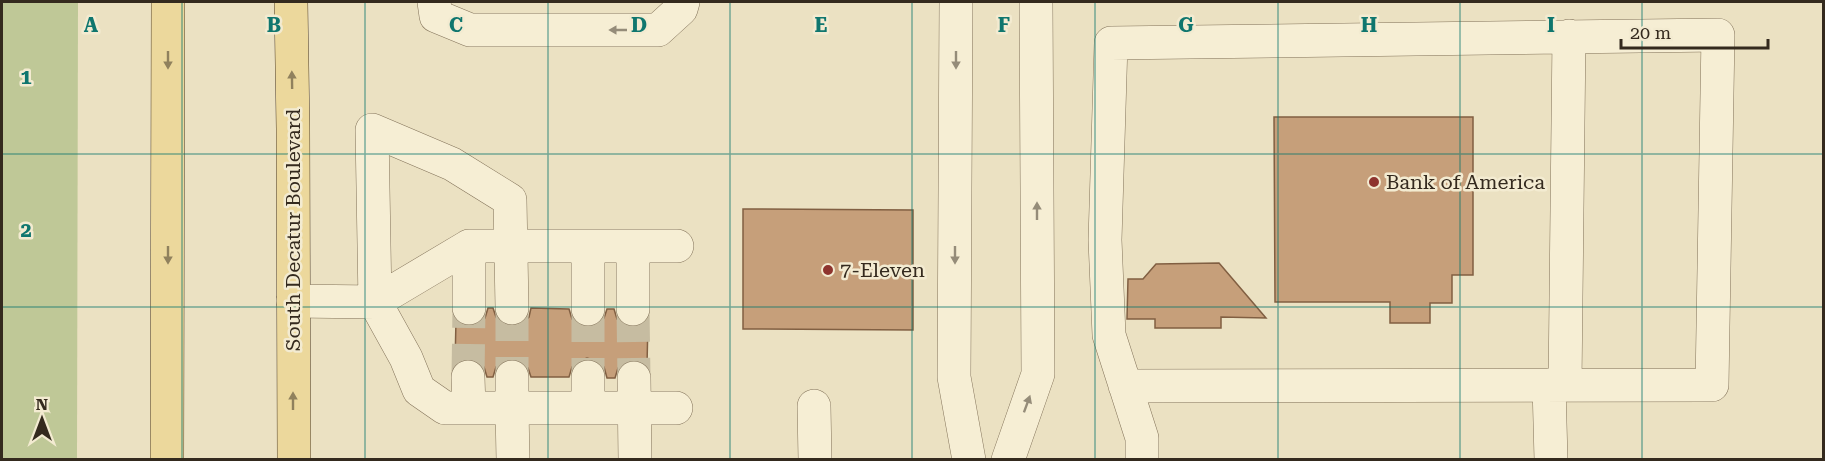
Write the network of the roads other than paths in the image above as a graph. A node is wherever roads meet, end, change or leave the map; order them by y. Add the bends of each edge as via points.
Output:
1 (168, 2) edge
2 (291, 2) edge
3 (435, 2) edge
4 (683, 2) edge
5 (956, 2) edge
6 (1036, 2) edge
7 (1569, 36) junction
8 (469, 246) junction
9 (511, 246) junction
10 (588, 246) junction
11 (633, 246) junction
12 (677, 246) dead end
13 (293, 301) junction
14 (375, 302) junction
15 (469, 308) tunnel mouth
16 (512, 308) tunnel mouth
17 (588, 309) tunnel mouth
18 (633, 309) tunnel mouth
19 (1557, 385) junction
20 (1125, 386) junction
21 (512, 392) junction
22 (634, 393) junction
23 (814, 406) dead end
24 (676, 408) dead end
25 (167, 459) edge
26 (294, 459) edge
27 (513, 459) edge
28 (635, 459) edge
29 (815, 459) edge
30 (969, 459) edge
31 (1008, 459) edge
32 (1142, 459) edge
33 (1551, 459) edge

1 -> 25 main road
13 -> 2 main road, South Decatur Boulevard
4 -> 3 lane via 681,9 658,30 470,30 436,16
5 -> 30 lane via 954,377
31 -> 6 lane via 1038,374
7 - 19 lane
7 - 19 lane via 1718,35 1712,385
7 - 20 lane via 1111,43 1105,240 1109,335
8 - 9 lane
8 - 14 lane
8 - 15 lane
9 - 10 lane
9 - 14 lane via 510,200 452,164 372,130
9 - 16 lane
10 - 11 lane
10 - 17 lane
11 - 12 lane
11 - 18 lane
13 - 14 lane
26 -> 13 main road, South Decatur Boulevard
14 - 21 lane via 420,390 445,408 469,392
19 - 20 lane
19 - 33 lane
20 - 32 lane via 1142,438
21 - 22 lane
21 - 27 lane
22 - 24 lane
22 - 28 lane
23 - 29 lane

